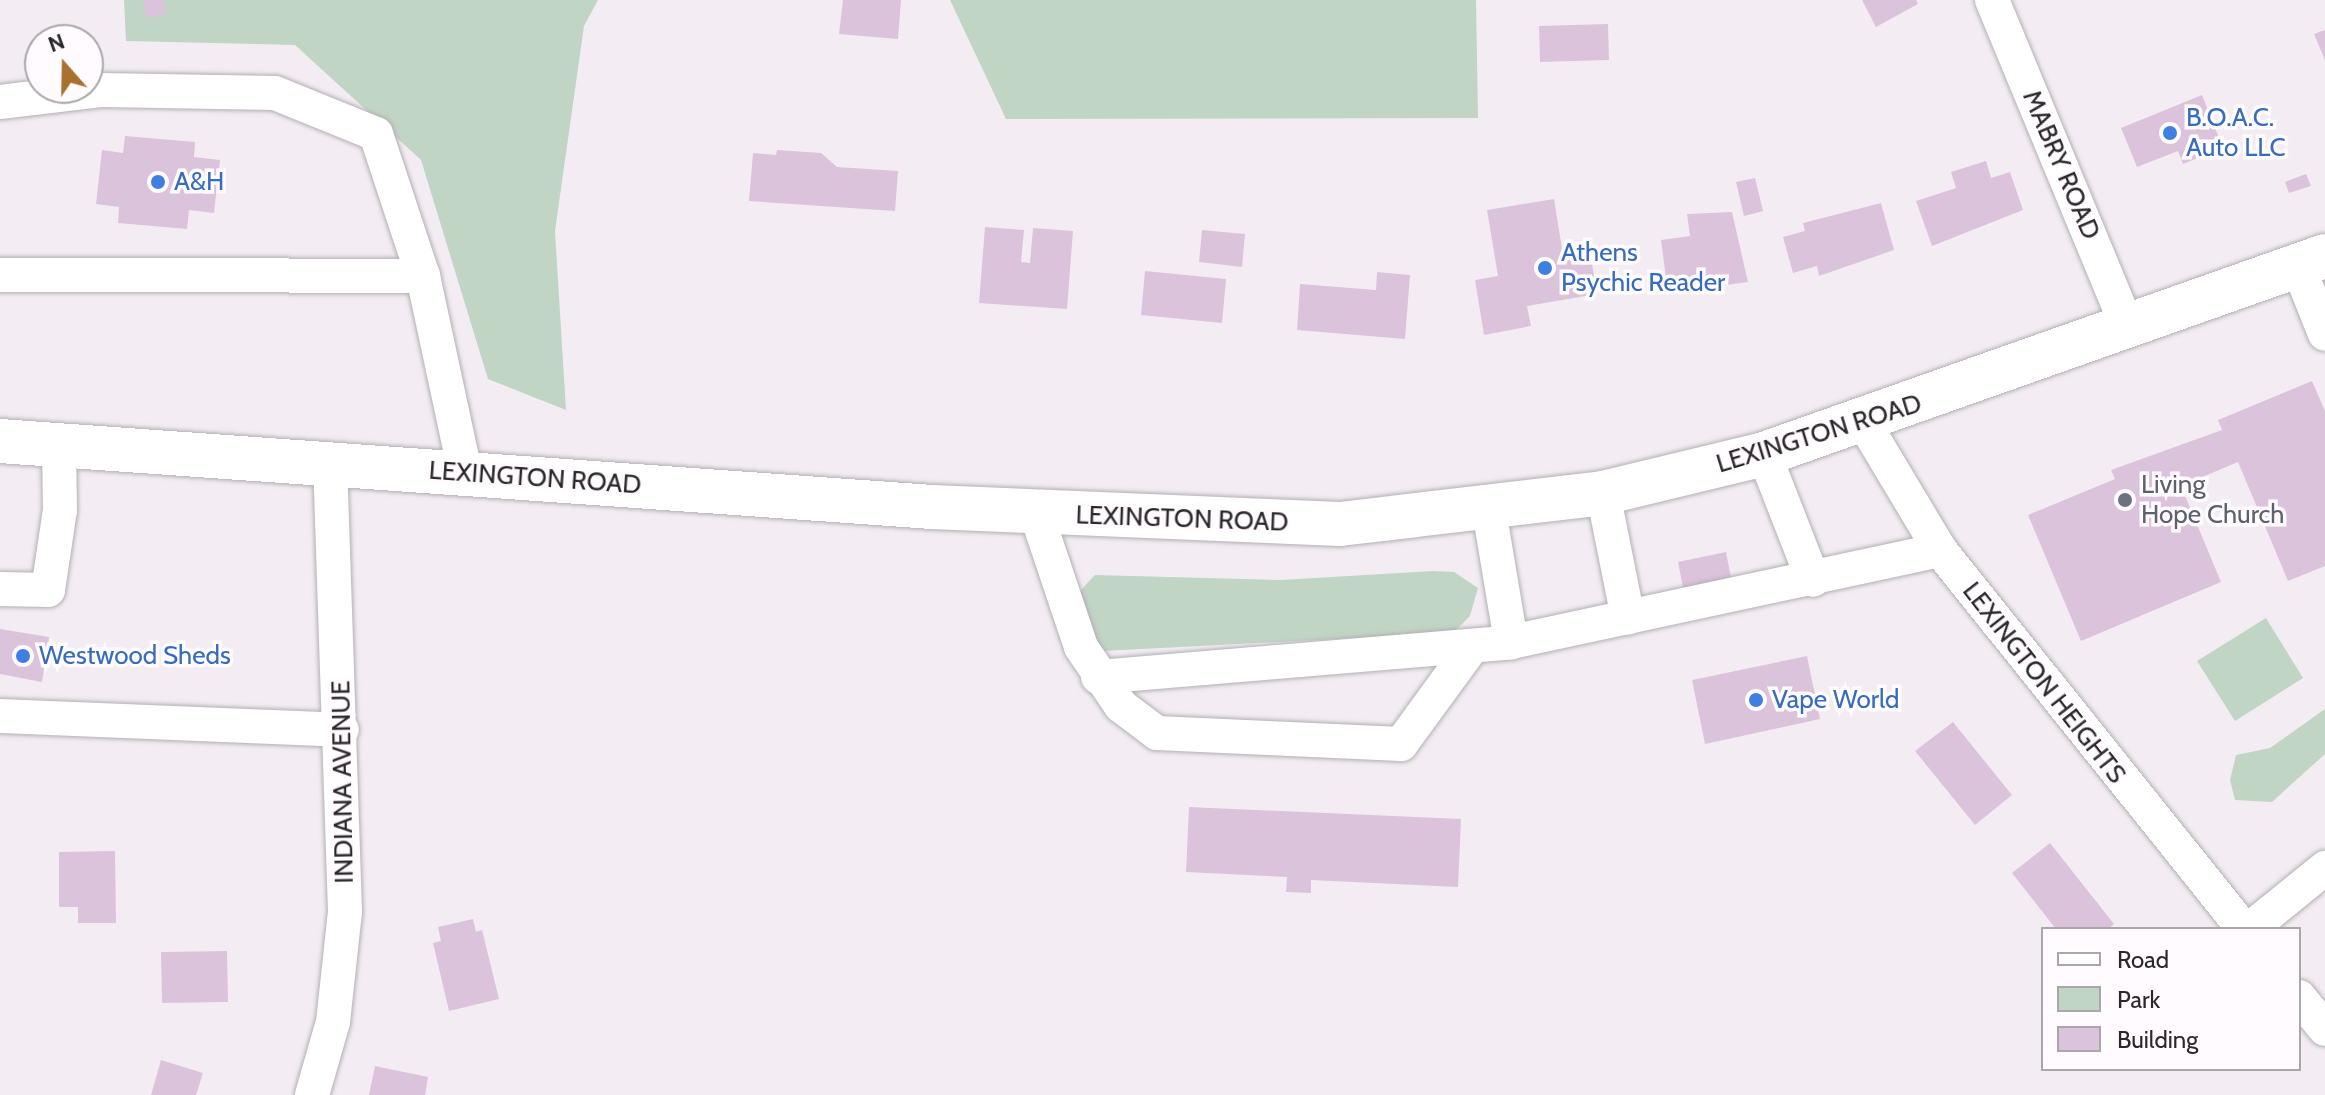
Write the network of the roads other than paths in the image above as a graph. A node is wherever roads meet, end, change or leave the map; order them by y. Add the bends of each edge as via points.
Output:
1 (1992, 0) edge
2 (0, 102) edge
3 (2312, 261) edge
4 (0, 275) edge
5 (423, 276) junction
6 (2129, 330) junction
7 (2325, 334) edge
8 (1864, 423) junction
9 (0, 441) edge
10 (59, 445) junction
11 (1764, 454) junction
12 (330, 466) junction
13 (465, 472) junction
14 (1603, 493) junction
15 (1489, 510) junction
16 (1036, 513) junction
17 (1940, 550) junction
18 (1813, 580) junction
19 (0, 589) edge
20 (1628, 618) junction
21 (1511, 642) junction
22 (1471, 648) junction
23 (1098, 677) junction
24 (0, 716) edge
25 (342, 730) junction
26 (2318, 874) edge
27 (2242, 927) edge
28 (2252, 927) edge
29 (2301, 999) edge
30 (2325, 1029) edge
31 (312, 1095) edge

1 - 6 street, MABRY ROAD
2 - 5 street via 102,90 275,93 376,134
3 - 6 highway, LEXINGTON ROAD
3 - 7 street
4 - 5 street
5 - 13 street
6 - 8 highway, LEXINGTON ROAD
8 - 11 highway, LEXINGTON ROAD
8 - 17 street, LEXINGTON HEIGHTS
9 - 10 highway, LEXINGTON ROAD
10 - 12 highway, LEXINGTON ROAD
10 - 19 street via 60,510 48,590
11 - 14 highway, LEXINGTON ROAD
11 - 18 street
12 - 13 highway, LEXINGTON ROAD
12 - 25 street, INDIANA AVENUE
13 - 16 highway, LEXINGTON ROAD
14 - 15 highway, LEXINGTON ROAD
14 - 20 street
15 - 16 highway, LEXINGTON ROAD via 1340,524
15 - 21 street
16 - 23 street
17 - 18 street
17 - 27 street, LEXINGTON HEIGHTS
18 - 20 street
20 - 21 street
21 - 22 street
22 - 23 street
22 - 23 street via 1401,744 1157,733
24 - 25 street
25 - 31 street, INDIANA AVENUE via 342,967
26 - 28 street
29 - 30 street

